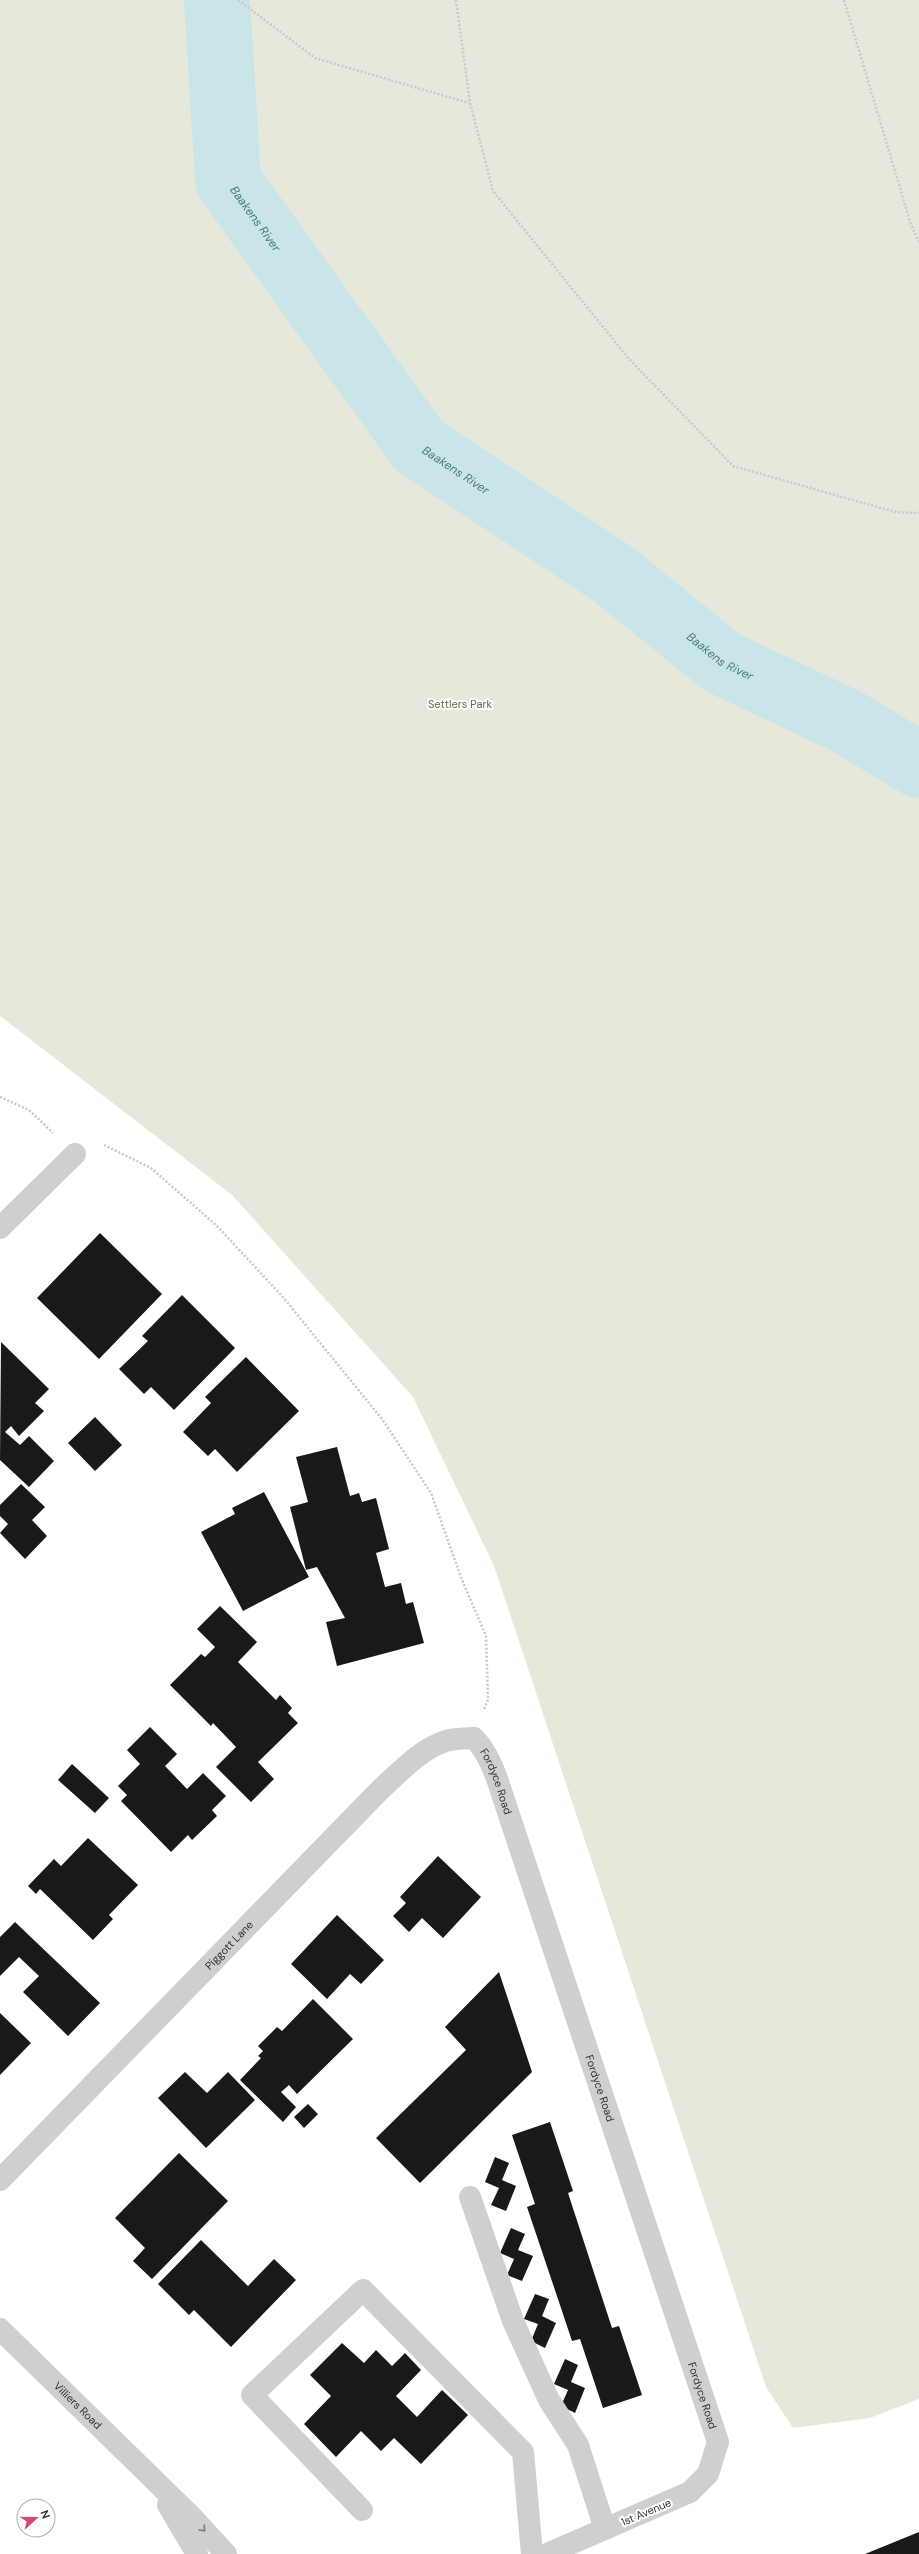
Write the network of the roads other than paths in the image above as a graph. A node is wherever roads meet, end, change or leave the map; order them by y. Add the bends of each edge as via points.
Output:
1 (75, 1154) road end
2 (0, 1228) edge
3 (474, 1738) joint
4 (0, 2180) edge
5 (470, 2197) dead end
6 (0, 2329) edge
7 (718, 2442) joint
8 (154, 2482) junction
9 (362, 2510) dead end
10 (605, 2529) junction
11 (197, 2554) edge
12 (226, 2554) edge
13 (532, 2554) edge
14 (547, 2554) edge

1 - 2 street
3 - 4 street, Piggott Lane via 447,1740 433,1746 414,1759 380,1790
3 - 7 street, Fordyce Road via 482,1746 499,1784
5 - 10 street via 514,2321 549,2400 578,2445
6 - 8 street, Villiers Road
7 - 10 street, 1st Avenue via 708,2474 690,2492
8 - 11 street, Villiers Road
8 -> 12 street, Villiers Road via 191,2516
9 - 13 street via 252,2395 363,2290 523,2452
10 - 14 street, 1st Avenue

